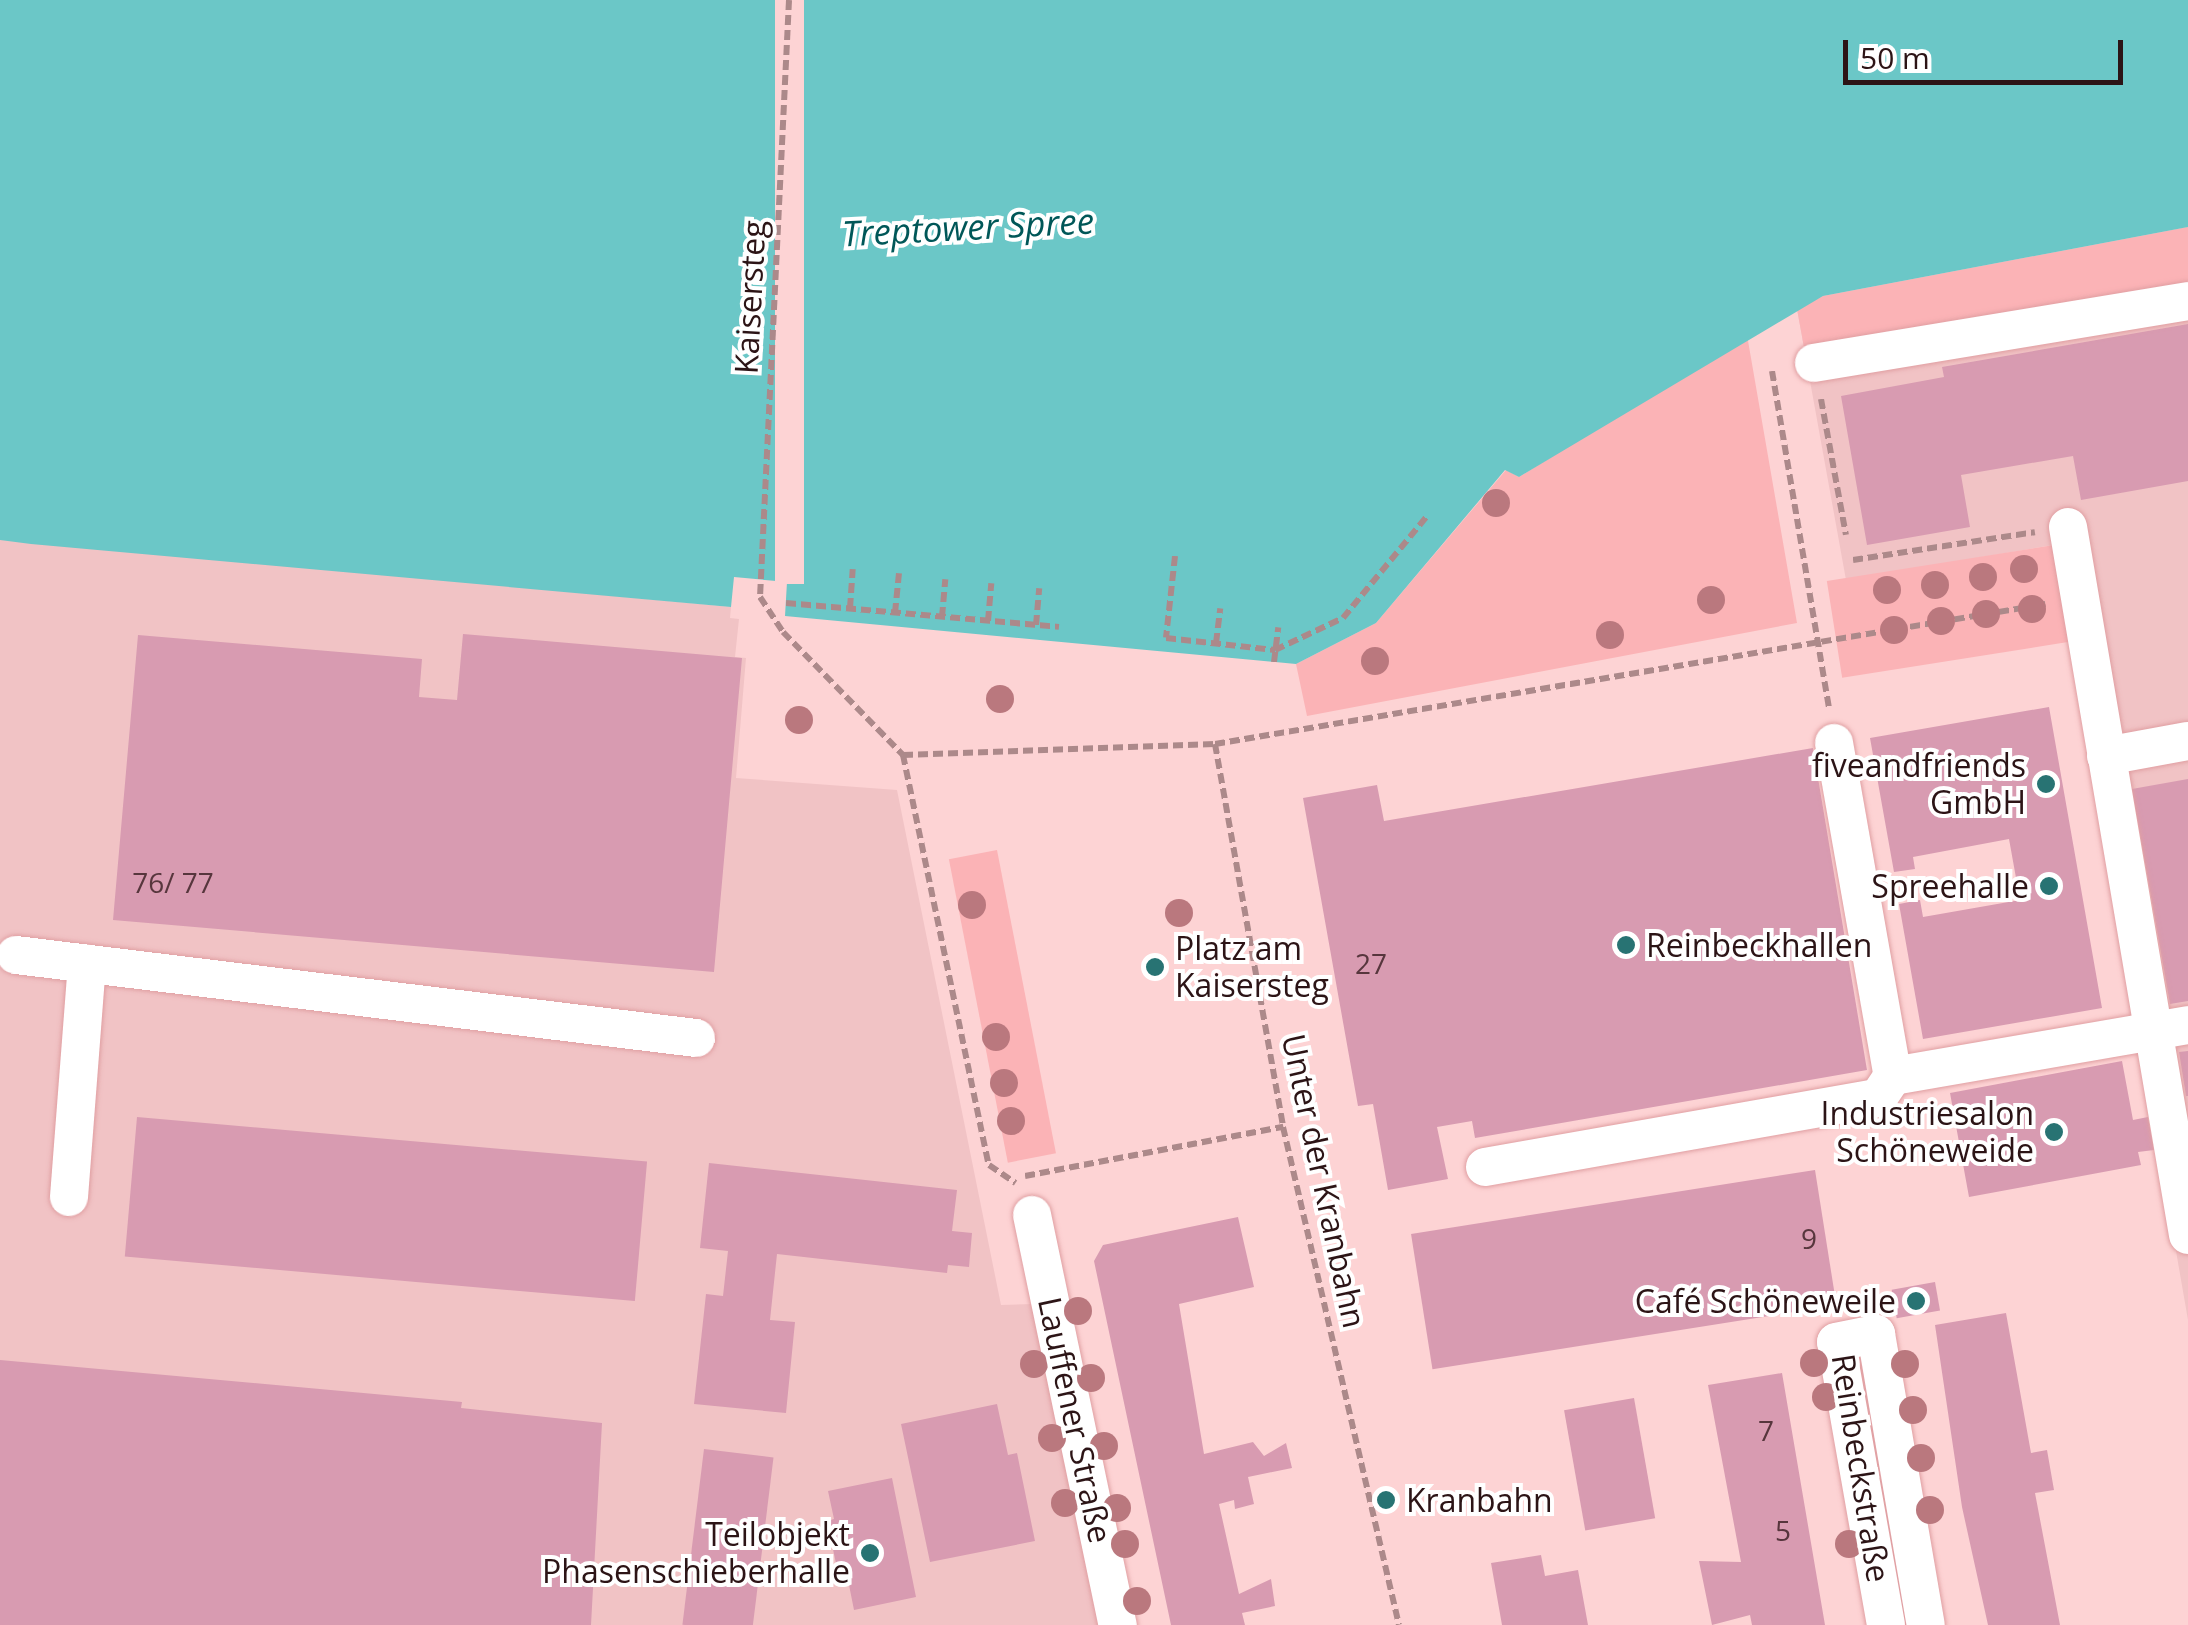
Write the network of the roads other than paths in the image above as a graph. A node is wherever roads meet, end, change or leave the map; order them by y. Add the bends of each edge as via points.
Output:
1 (2188, 301) edge
2 (1814, 363) road end
3 (2068, 526) road end
4 (2188, 741) edge
5 (1834, 743) road end
6 (2106, 756) junction
7 (16, 955) dead end
8 (87, 964) junction
9 (2171, 1028) edge
10 (696, 1038) dead end
11 (1893, 1076) junction
12 (1485, 1168) dead end
13 (69, 1198) dead end
14 (1032, 1215) road end
15 (2188, 1235) edge
16 (1118, 1625) edge
17 (1886, 1625) edge
18 (1926, 1625) edge

1 - 2 street
3 - 6 street
4 - 6 street
5 - 11 street
6 - 9 street
7 - 8 street
8 - 10 street
8 - 13 street
9 - 11 street
9 - 15 street
11 - 12 street via 1878,1098
14 - 16 street, Lauffener Straße
17 - 18 street, Reinbeckstraße via 1836,1342 1876,1334

